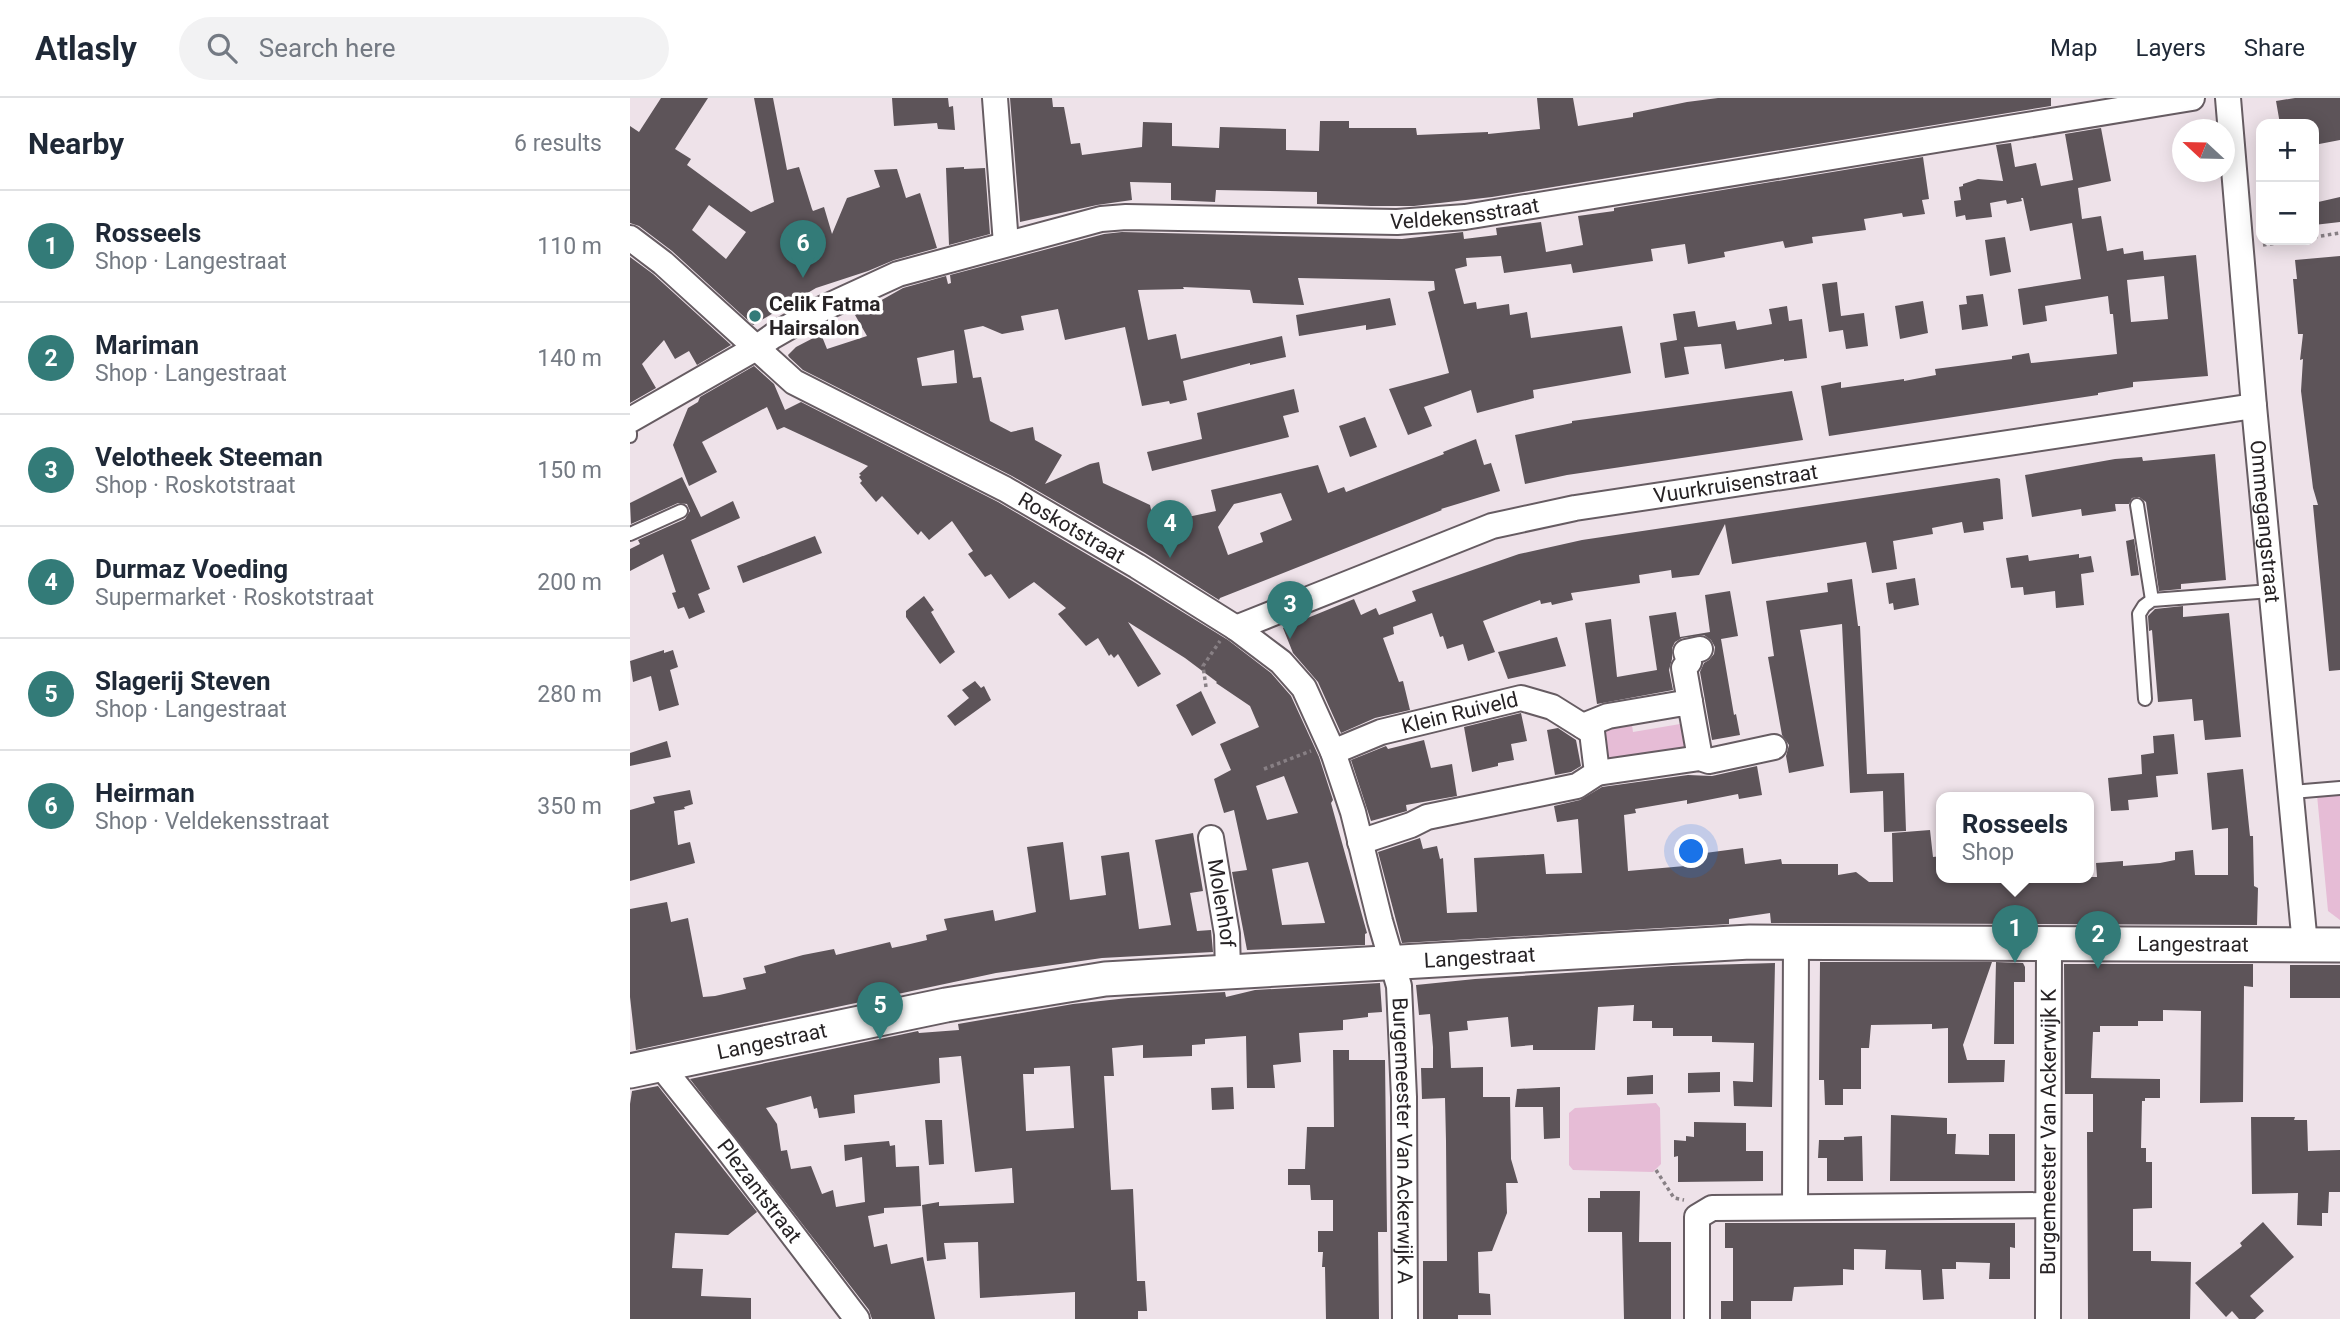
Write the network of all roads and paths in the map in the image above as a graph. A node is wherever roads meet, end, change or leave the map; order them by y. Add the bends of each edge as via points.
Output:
1 (995, 98) edge
2 (2192, 98) edge
3 (2228, 98) edge
4 (2340, 233) edge
5 (2319, 236) edge
6 (630, 238) edge
7 (1006, 244) junction
8 (2265, 245) edge
9 (2240, 249) junction
10 (756, 348) junction
11 (2254, 406) junction
12 (630, 420) edge
13 (2137, 505) dead end
14 (681, 511) dead end
15 (630, 534) edge
16 (2271, 591) junction
17 (2152, 600) junction
18 (1233, 626) junction
19 (1700, 649) dead end
20 (1206, 687) dead end
21 (2145, 699) dead end
22 (1690, 702) junction
23 (1583, 726) junction
24 (1331, 747) junction
25 (1774, 747) dead end
26 (1700, 758) junction
27 (1264, 769) dead end
28 (1597, 773) junction
29 (2340, 788) edge
30 (2292, 792) junction
31 (1211, 838) dead end
32 (1360, 842) junction
33 (1796, 941) junction
34 (2049, 944) junction
35 (2305, 945) junction
36 (2340, 945) edge
37 (1393, 963) junction
38 (1228, 971) junction
39 (645, 1069) edge
40 (1656, 1170) dead end
41 (2048, 1205) junction
42 (1795, 1207) junction
43 (1697, 1217) junction
44 (857, 1319) edge
45 (1405, 1319) edge
46 (1697, 1319) edge
47 (2048, 1319) edge

1 - 7 street
2 - 7 street, Veldekensstraat via 1465,217 1397,222 1126,217 1101,219
3 - 9 street, Ommegangstraat
4 - 5 path
6 - 10 street, Roskotstraat
7 - 10 street, Veldekensstraat via 898,274 813,313
8 - 9 path
9 - 11 street, Ommegangstraat
10 - 12 street, Veldekensstraat
10 - 18 street, Roskotstraat via 794,382 1005,488
11 - 16 street, Ommegangstraat
11 - 18 street, Vuurkruisenstraat via 1574,508 1492,526
13 - 17 lane
14 - 15 lane
16 - 17 lane
16 - 30 street, Ommegangstraat
17 - 21 lane via 2139,614
18 - 20 path via 1203,666
18 - 24 street, Roskotstraat via 1281,662 1304,688
19 - 22 street via 1686,652
22 - 23 street via 1608,716
22 - 26 street
23 - 24 street, Klein Ruiveld via 1552,707 1521,698
23 - 28 street via 1592,732
24 - 27 path
24 - 32 street, Roskotstraat
25 - 26 street via 1710,761
26 - 28 street
28 - 32 street via 1577,786 1427,817
29 - 30 lane
30 - 35 street, Ommegangstraat
31 - 38 street, Molenhof via 1227,934
32 - 37 street, Roskotstraat
33 - 34 street, Langestraat
33 - 37 street, Langestraat
33 - 42 street
34 - 35 street, Langestraat
34 - 41 street, Burgemeester Van Ackerwijk K
35 - 36 street, Langestraat
37 - 38 street, Langestraat
37 - 45 street, Burgemeester Van Ackerwijk A via 1399,986 1404,1097
38 - 39 street, Langestraat via 1105,979 946,1004
39 - 44 street, Plezantstraat via 725,1146
40 - 43 path via 1674,1198 1690,1201
41 - 42 street
41 - 47 street, Burgemeester Van Ackerwijk K
42 - 43 street via 1712,1208
43 - 46 street

